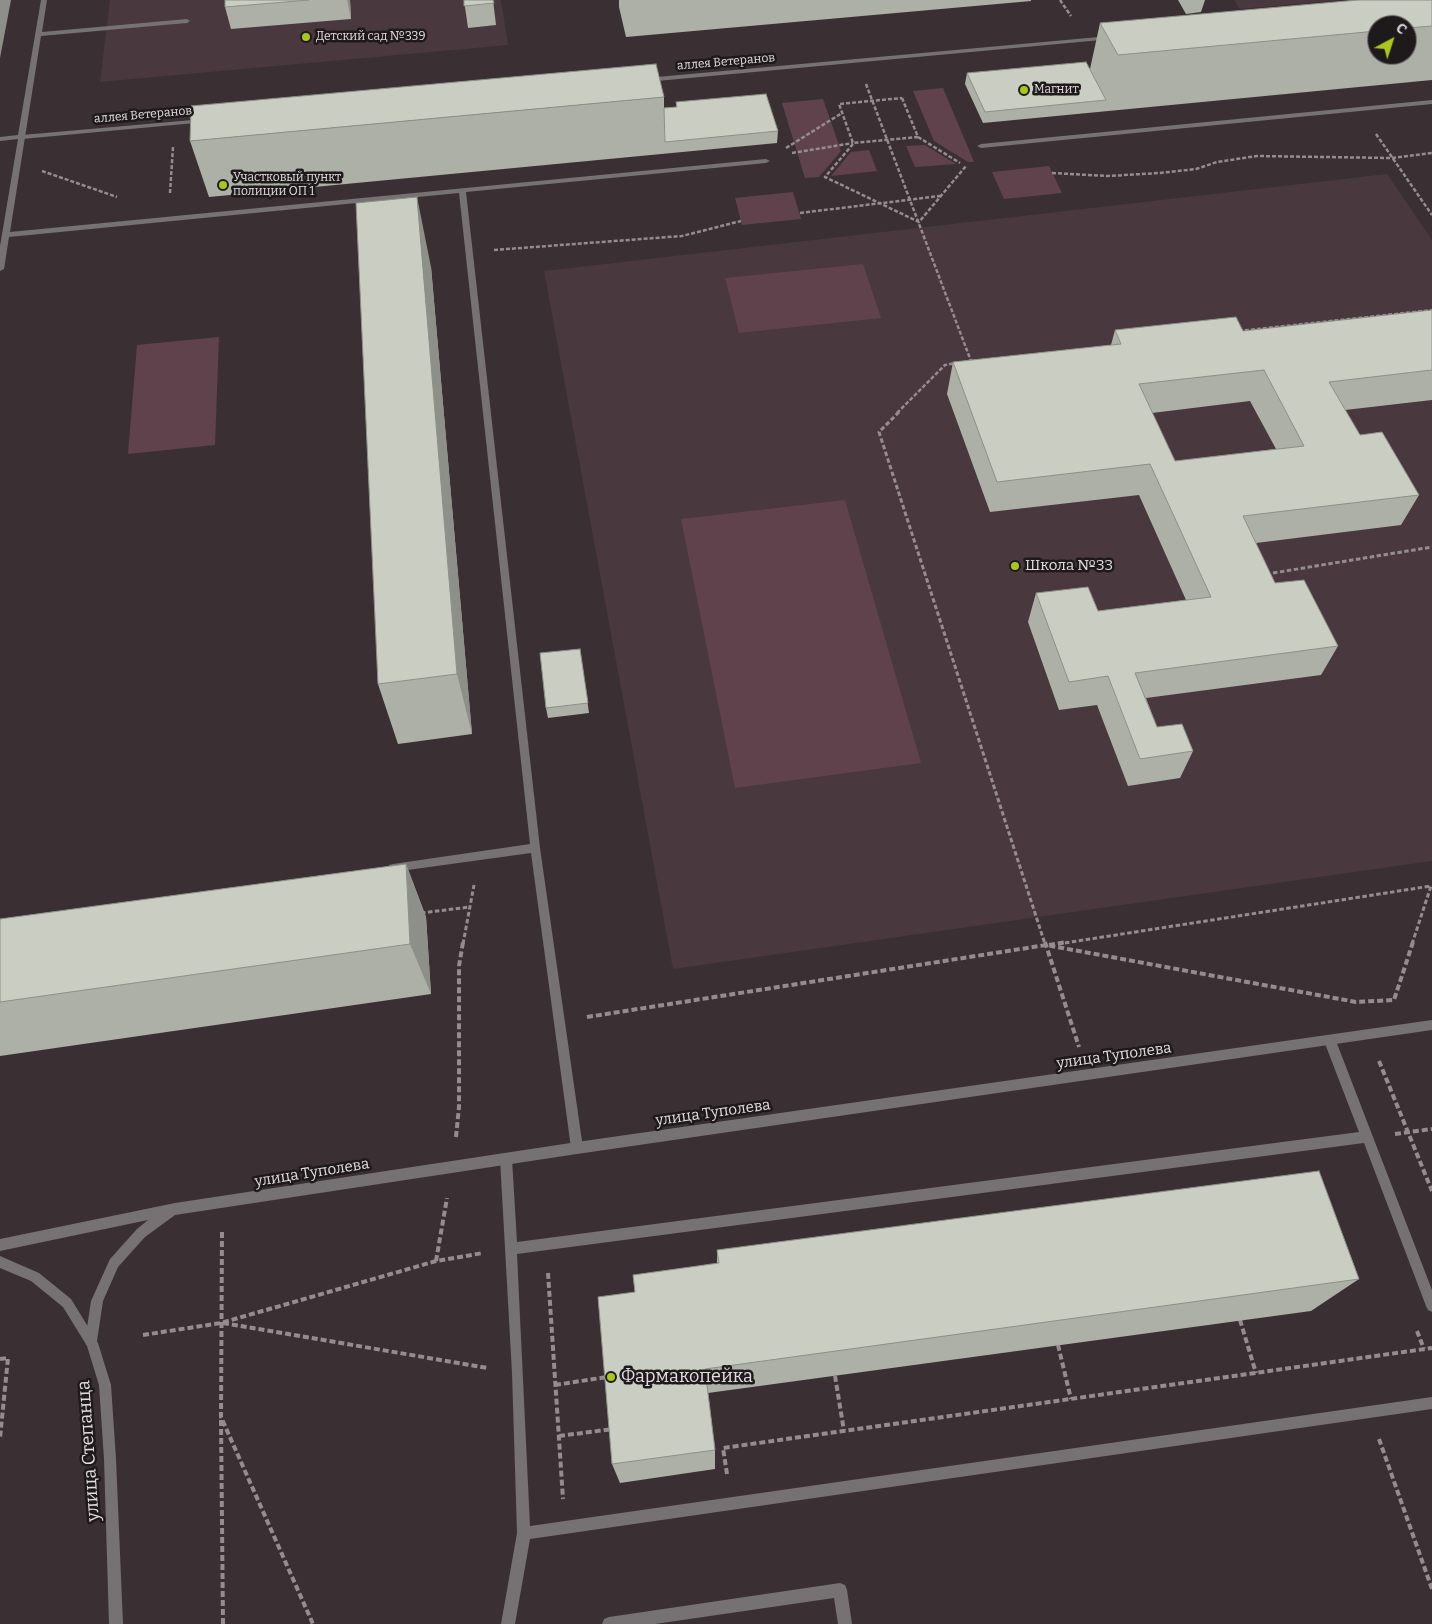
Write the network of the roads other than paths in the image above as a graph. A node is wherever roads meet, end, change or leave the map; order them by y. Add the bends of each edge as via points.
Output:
1 (44, 0) edge
2 (187, 21) dead end
3 (38, 34) junction
4 (1115, 37) edge
5 (640, 81) edge
6 (1432, 102) edge
7 (214, 120) edge
8 (22, 137) junction
9 (0, 139) edge
10 (981, 146) dead end
11 (766, 161) road end
12 (462, 190) junction
13 (6, 235) junction
14 (0, 269) edge
15 (536, 848) junction
16 (384, 869) edge
17 (1432, 1025) edge
18 (1330, 1041) junction
19 (1368, 1137) junction
20 (577, 1148) junction
21 (506, 1159) junction
22 (174, 1209) junction
23 (0, 1245) edge
24 (511, 1249) junction
25 (0, 1262) edge
26 (1432, 1306) edge
27 (91, 1341) junction
28 (1432, 1403) edge
29 (524, 1533) junction
30 (116, 1624) edge
31 (508, 1624) edge
32 (609, 1624) edge
33 (845, 1624) edge

1 - 3 street
2 - 3 street
3 - 8 street
4 - 5 street, аллея Ветеранов
6 - 10 street
7 - 8 street, аллея Ветеранов
8 - 9 street, аллея Ветеранов
8 - 13 street
11 - 12 street
12 - 13 street
12 - 15 street
13 - 14 street
15 - 16 street
15 - 20 street
17 - 18 street, улица Туполева
18 - 19 street
18 - 20 street, улица Туполева
19 - 24 street
19 - 26 street
20 - 21 street, улица Туполева
21 - 22 street, улица Туполева
21 - 24 street
22 - 23 street, улица Туполева
22 - 27 street via 141,1232 114,1263 97,1301
24 - 29 street
25 - 27 street, улица Степанца via 35,1277 68,1303
27 - 30 street, улица Степанца via 105,1385
28 - 29 street
29 - 31 street
32 - 33 street via 840,1590

